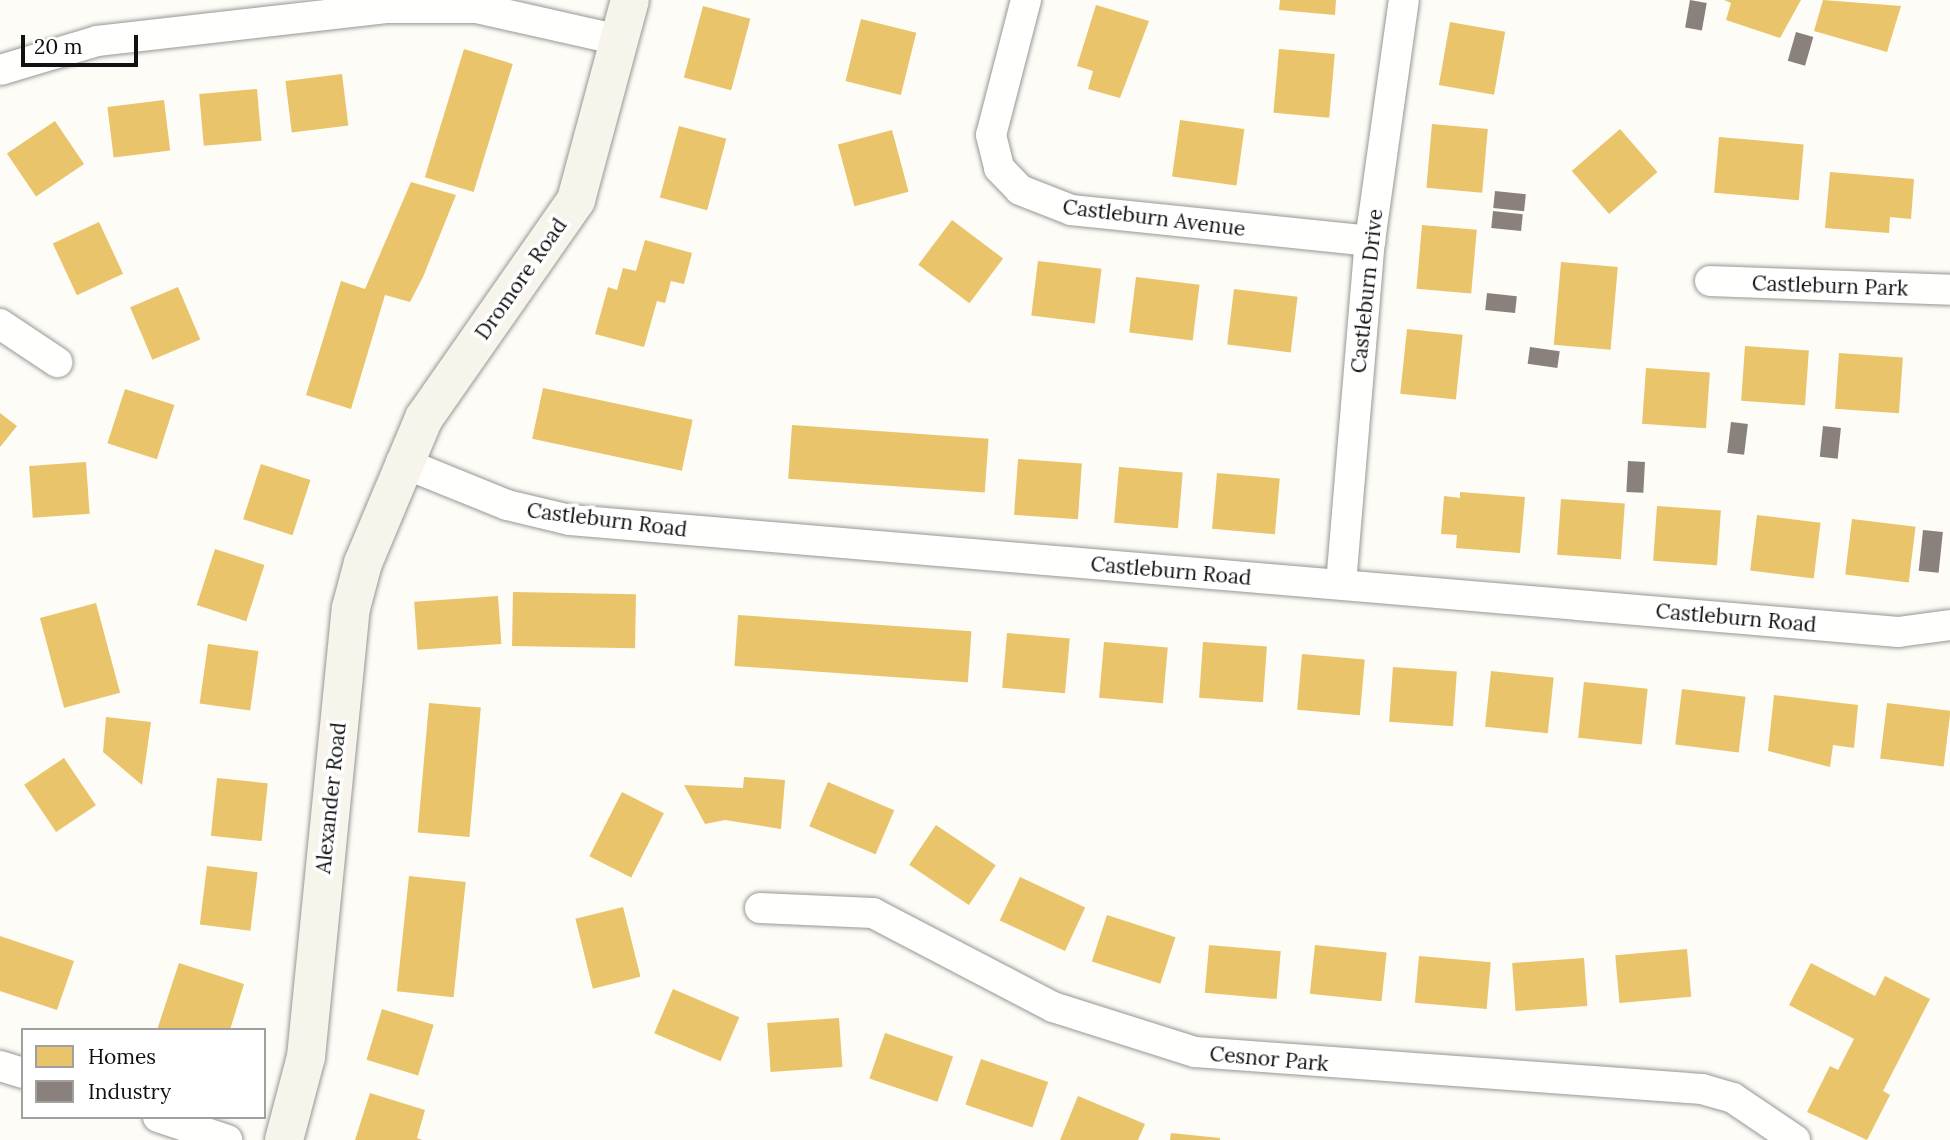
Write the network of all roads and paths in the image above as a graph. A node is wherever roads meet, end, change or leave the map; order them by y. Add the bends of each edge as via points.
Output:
1 (630, 0) edge
2 (1026, 0) edge
3 (1404, 0) edge
4 (619, 40) junction
5 (0, 70) edge
6 (1370, 241) junction
7 (1710, 281) dead end
8 (1950, 290) edge
9 (0, 324) edge
10 (57, 362) dead end
11 (401, 462) junction
12 (1341, 584) junction
13 (1950, 625) edge
14 (760, 908) dead end
15 (0, 1066) edge
16 (21, 1072) edge
17 (164, 1119) edge
18 (227, 1140) edge
19 (284, 1140) edge
20 (1795, 1140) edge

1 - 4 street, Dromore Road
2 - 6 street, Castleburn Avenue via 991,135 999,168 1020,190 1071,211
3 - 6 street, Castleburn Drive
4 - 5 street via 477,8 388,8 96,41
4 - 11 street, Dromore Road via 576,200 536,267 451,376
6 - 12 street, Castleburn Drive
7 - 8 street, Castleburn Park
9 - 10 street
11 - 12 street, Castleburn Road via 507,505 570,520
11 - 19 street, Alexander Road via 351,608 306,1057
12 - 13 street, Castleburn Road via 1898,632
14 - 20 street, Cesnor Park via 873,913 1054,1007 1195,1052 1702,1089 1733,1098
15 - 16 street
17 - 18 street

